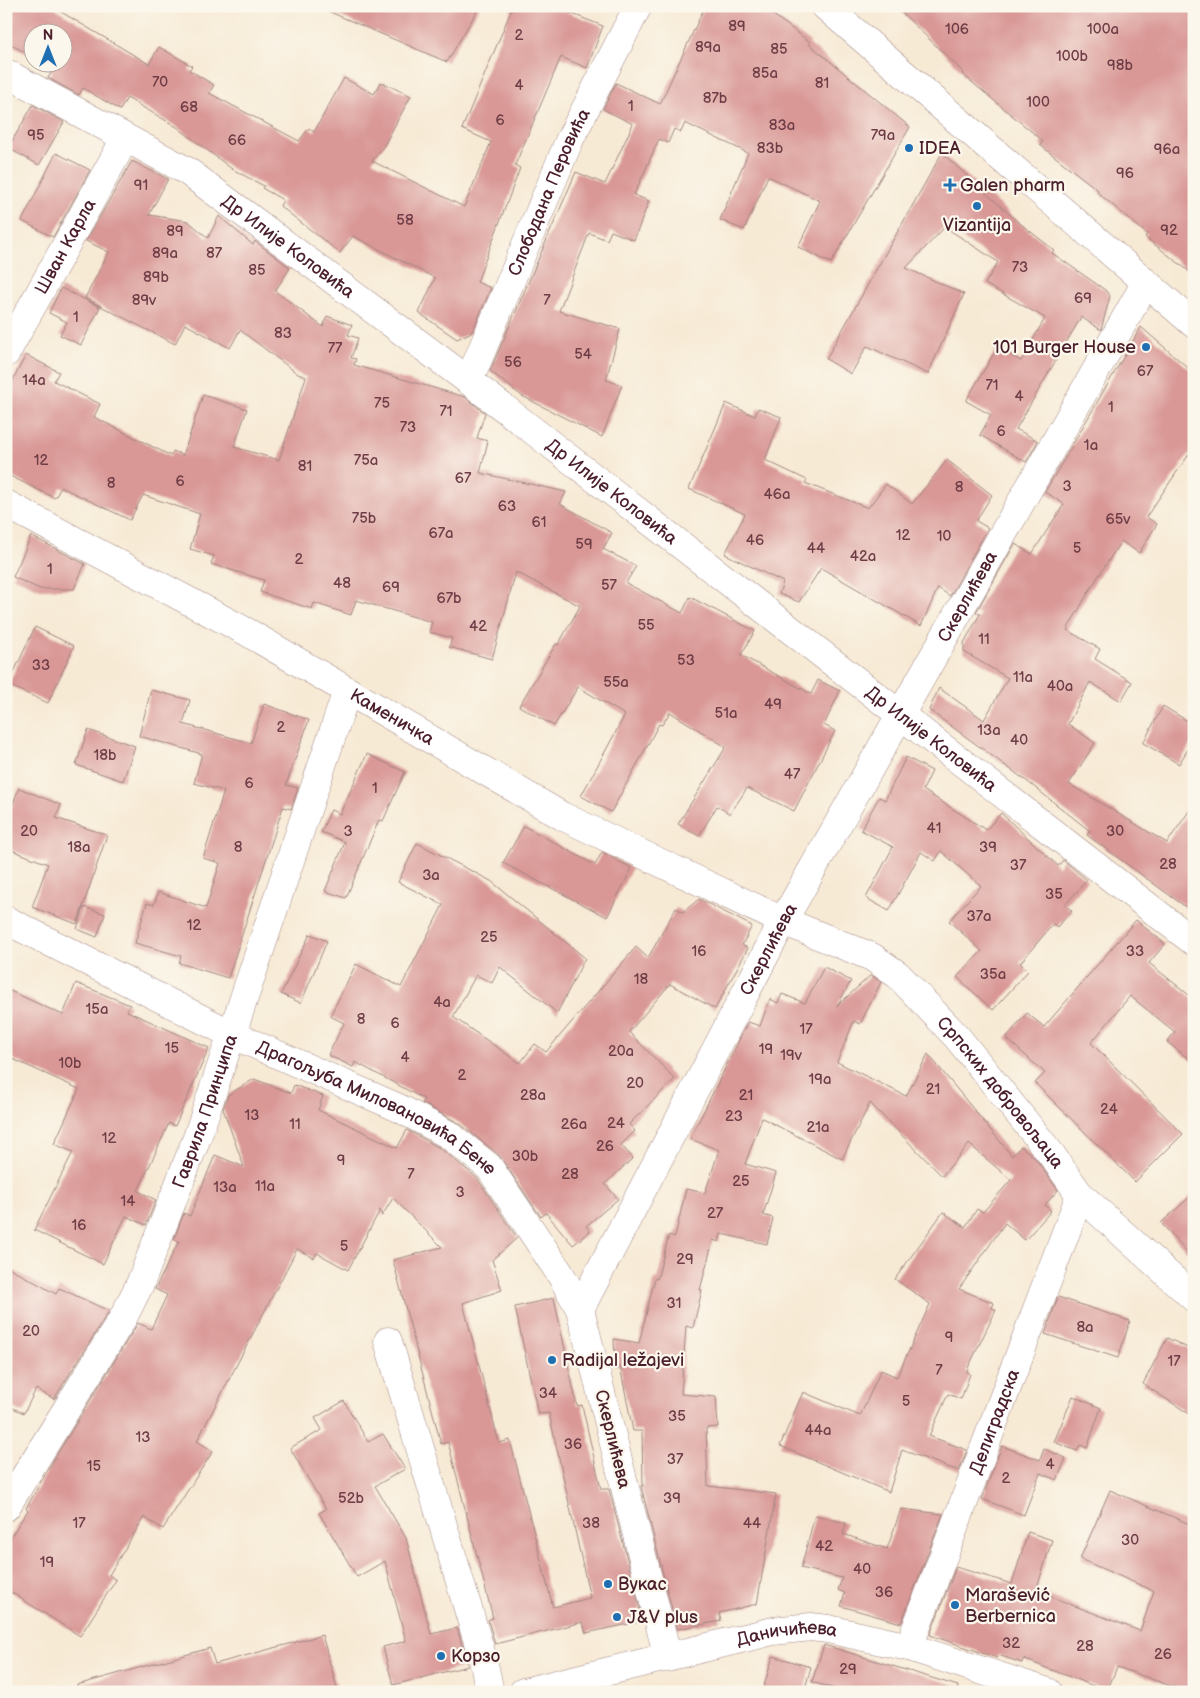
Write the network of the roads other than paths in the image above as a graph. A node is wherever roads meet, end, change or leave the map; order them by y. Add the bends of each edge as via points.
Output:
1 (638, 6) edge
2 (825, 6) edge
3 (6, 73) edge
4 (125, 139) junction
5 (1145, 284) junction
6 (1194, 324) edge
7 (6, 354) edge
8 (469, 382) junction
9 (6, 504) edge
10 (347, 691) junction
11 (898, 714) junction
12 (6, 920) edge
13 (783, 921) junction
14 (1194, 942) edge
15 (231, 1034) junction
16 (1080, 1195) junction
17 (1194, 1298) edge
18 (580, 1309) junction
19 (388, 1341) dead end
20 (6, 1507) edge
21 (908, 1647) junction
22 (668, 1658) junction
23 (490, 1692) edge
24 (523, 1692) edge
25 (1048, 1692) edge

1 - 8 street, Слободана Перовића via 569,141
2 - 5 street
3 - 4 street, Др Илије Коловића
4 - 7 street, Шван Карла
4 - 8 street, Др Илије Коловића via 187,171
5 - 6 street
5 - 11 street, Скерлићева
8 - 11 street, Др Илије Коловића
9 - 10 street, Каменичка via 248,632
10 - 13 street, Каменичка via 562,816
10 - 15 street, Гаврила Принципа
11 - 13 street, Скерлићева
11 - 14 street, Др Илије Коловића
12 - 15 street, Драгољуба Миловановића Бене
13 - 16 street, Српских добровољаца via 872,957 898,975 957,1037
13 - 18 street, Скерлићева
15 - 18 street, Драгољуба Миловановића Бене via 400,1109 470,1149 489,1167 515,1202 562,1274
15 - 20 street, Гаврила Принципа via 176,1194 140,1284 123,1318
16 - 17 street, Српских добровољаца
16 - 21 street, Делиградска
18 - 22 street, Скерлићева
19 - 23 street
21 - 22 street, Даничићева via 811,1626 773,1631
21 - 25 street, Даничићева
22 - 24 street, Даничићева

